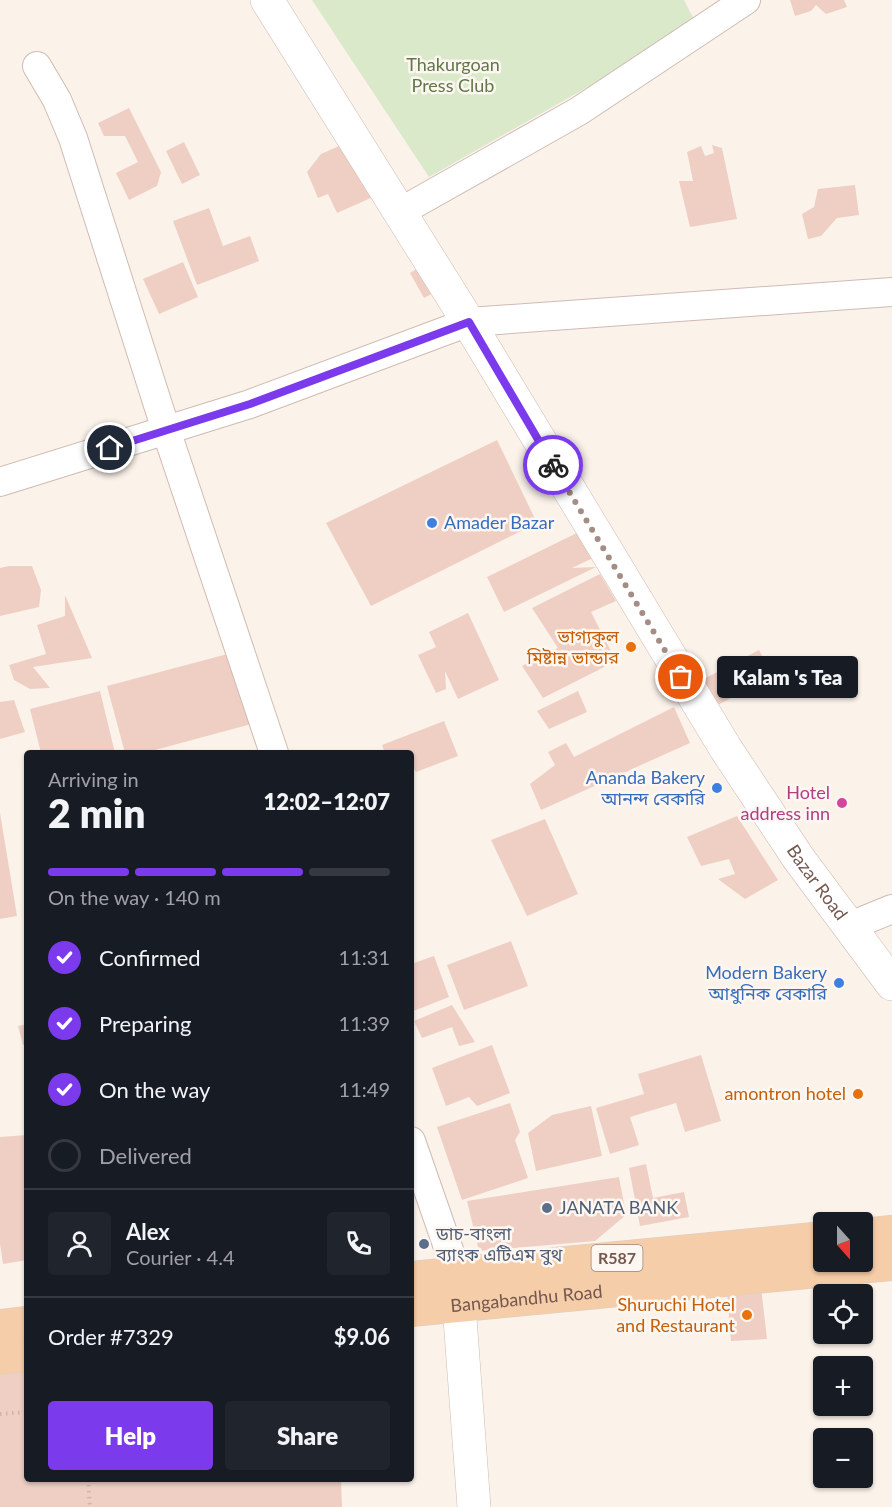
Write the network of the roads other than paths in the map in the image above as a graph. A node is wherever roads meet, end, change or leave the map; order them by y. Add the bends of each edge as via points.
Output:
1 (267, 0) edge
2 (746, 0) edge
3 (37, 66) dead end
4 (400, 212) junction
5 (892, 292) edge
6 (469, 322) junction
7 (166, 430) junction
8 (0, 482) edge
9 (273, 750) edge
10 (892, 909) edge
11 (848, 927) junction
12 (892, 984) edge
13 (414, 1151) edge
14 (892, 1232) edge
15 (873, 1234) edge
16 (813, 1240) edge
17 (892, 1264) edge
18 (414, 1279) edge
19 (458, 1288) junction
20 (414, 1309) edge
21 (24, 1323) edge
22 (0, 1326) edge
23 (24, 1355) edge
24 (0, 1358) edge
25 (474, 1507) edge

1 - 4 street, Bazar Road
2 - 4 street via 579,111
3 - 7 street via 73,138
4 - 6 street, Bazar Road
5 - 6 street
6 - 7 street via 250,404
6 - 11 street, Bazar Road via 726,749
7 - 8 street
7 - 9 street
10 - 11 street
11 - 12 street, Bazar Road
13 - 19 street
14 - 15 main road
16 - 19 main road, Bangabandhu Road / R587
17 - 19 main road, Bangabandhu Road / R587
18 - 19 main road, Bangabandhu Road / R587
19 - 20 main road, Bangabandhu Road / R587
19 - 25 street
21 - 22 main road
23 - 24 main road

